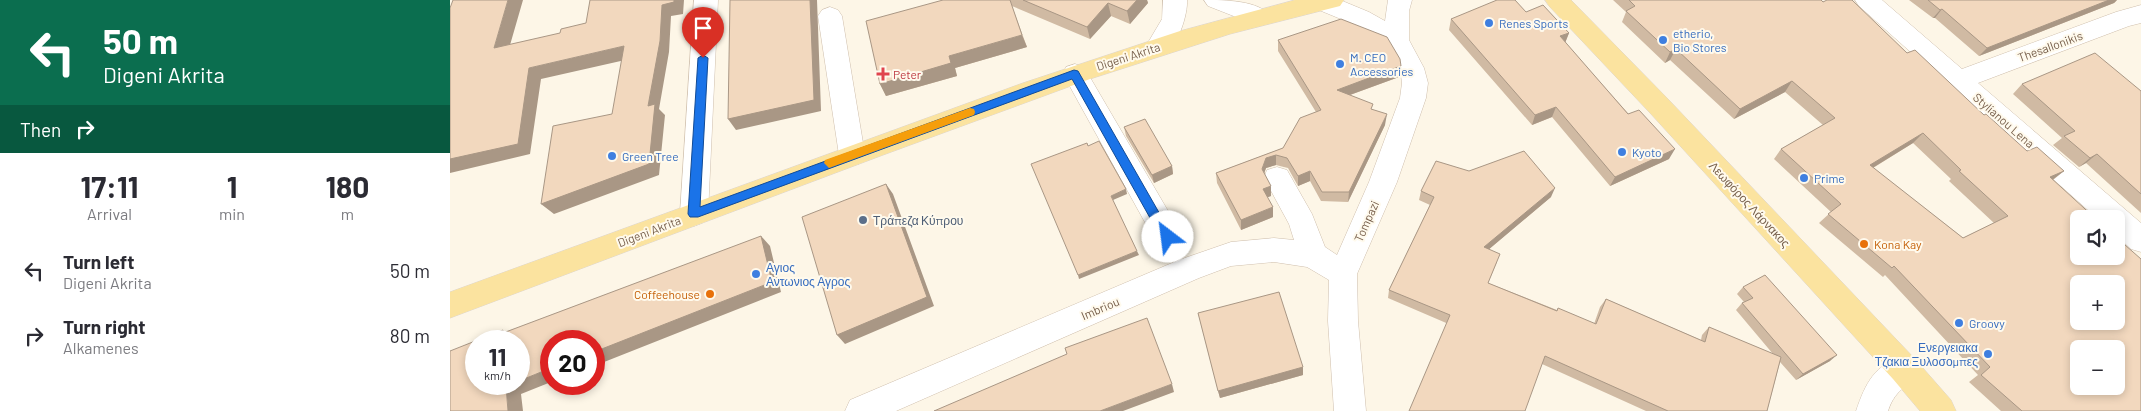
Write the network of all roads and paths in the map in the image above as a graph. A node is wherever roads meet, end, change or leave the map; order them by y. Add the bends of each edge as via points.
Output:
1 (706, 0) edge
2 (1175, 0) edge
3 (1216, 0) edge
4 (1400, 0) edge
5 (1557, 0) edge
6 (1867, 0) edge
7 (1327, 1) edge
8 (2141, 14) edge
9 (830, 16) dead end
10 (1258, 16) junction
11 (1397, 40) junction
12 (1158, 46) junction
13 (1074, 74) junction
14 (1959, 80) junction
15 (852, 155) junction
16 (1277, 178) dead end
17 (694, 214) junction
18 (1168, 237) dead end
19 (2141, 240) edge
20 (1313, 256) junction
21 (1343, 274) junction
22 (450, 306) edge
23 (1904, 368) junction
24 (861, 411) edge
25 (1350, 411) edge
26 (1872, 411) edge
27 (1940, 411) edge

1 - 17 street
2 - 12 street via 1176,14 1172,26
3 - 10 street
4 - 11 street, Tompazi
5 - 23 main road, Λεωφόρος Λάρνακος
6 - 14 street, Stylianou Lena
7 - 10 main road, Digeni Akrita
7 - 11 street, Tompazi
8 - 14 street, Thesallonikis
9 - 15 street
10 - 12 main road, Digeni Akrita
11 - 21 street, Tompazi via 1412,68 1413,98 1383,182
12 - 13 main road, Digeni Akrita
13 - 15 main road, Digeni Akrita
13 - 18 street
14 - 19 street, Stylianou Lena
15 - 17 main road, Digeni Akrita
16 - 20 street via 1302,222
17 - 22 main road, Digeni Akrita
20 - 21 street, Imbriou
20 - 24 street, Imbriou via 1274,250 1231,254
21 - 25 street, Tompazi
23 - 26 street via 1889,377 1877,394
23 - 27 main road, Λεωφόρος Λάρνακος

